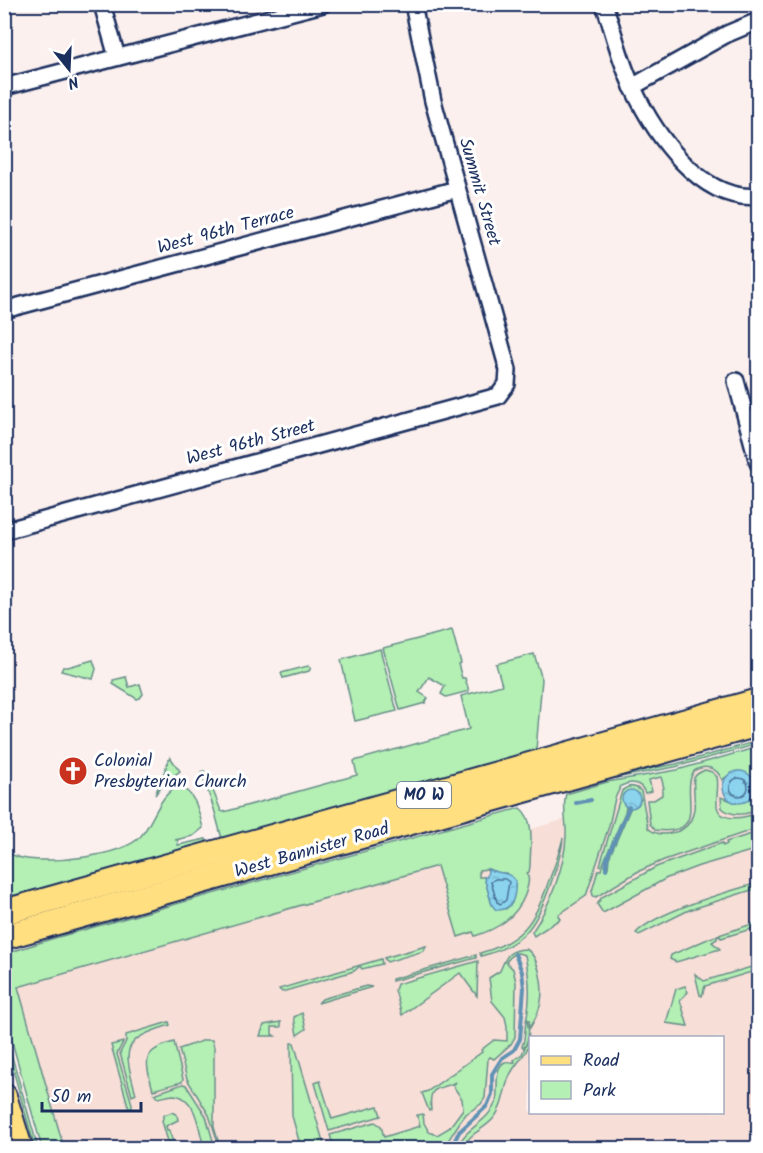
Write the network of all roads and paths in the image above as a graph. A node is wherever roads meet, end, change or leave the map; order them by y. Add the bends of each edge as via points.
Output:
1 (102, 4) edge
2 (323, 4) edge
3 (413, 4) edge
4 (604, 4) edge
5 (759, 21) edge
6 (117, 57) junction
7 (4, 87) edge
8 (632, 87) junction
9 (457, 189) junction
10 (759, 196) edge
11 (4, 310) edge
12 (736, 381) dead end
13 (504, 387) joint
14 (759, 463) edge
15 (4, 531) edge
16 (759, 701) edge
17 (759, 724) edge
18 (759, 736) edge
19 (647, 756) junction
20 (4, 912) edge
21 (4, 938) edge
22 (4, 1096) edge
23 (20, 1149) edge

1 - 6 street
2 - 6 street
3 - 9 street, Summit Street
4 - 8 street
5 - 8 street
6 - 7 street
8 - 10 street via 660,134 697,177 720,190
9 - 11 street, West 96th Terrace
9 - 13 street, Summit Street via 508,370
12 - 14 street
13 - 15 street, West 96th Street via 498,396
16 - 20 main road, West Bannister Road / MO W
17 - 19 main road, West Bannister Road / MO W
18 - 19 main road via 676,758
19 - 21 main road, West Bannister Road / MO W
22 - 23 main road

